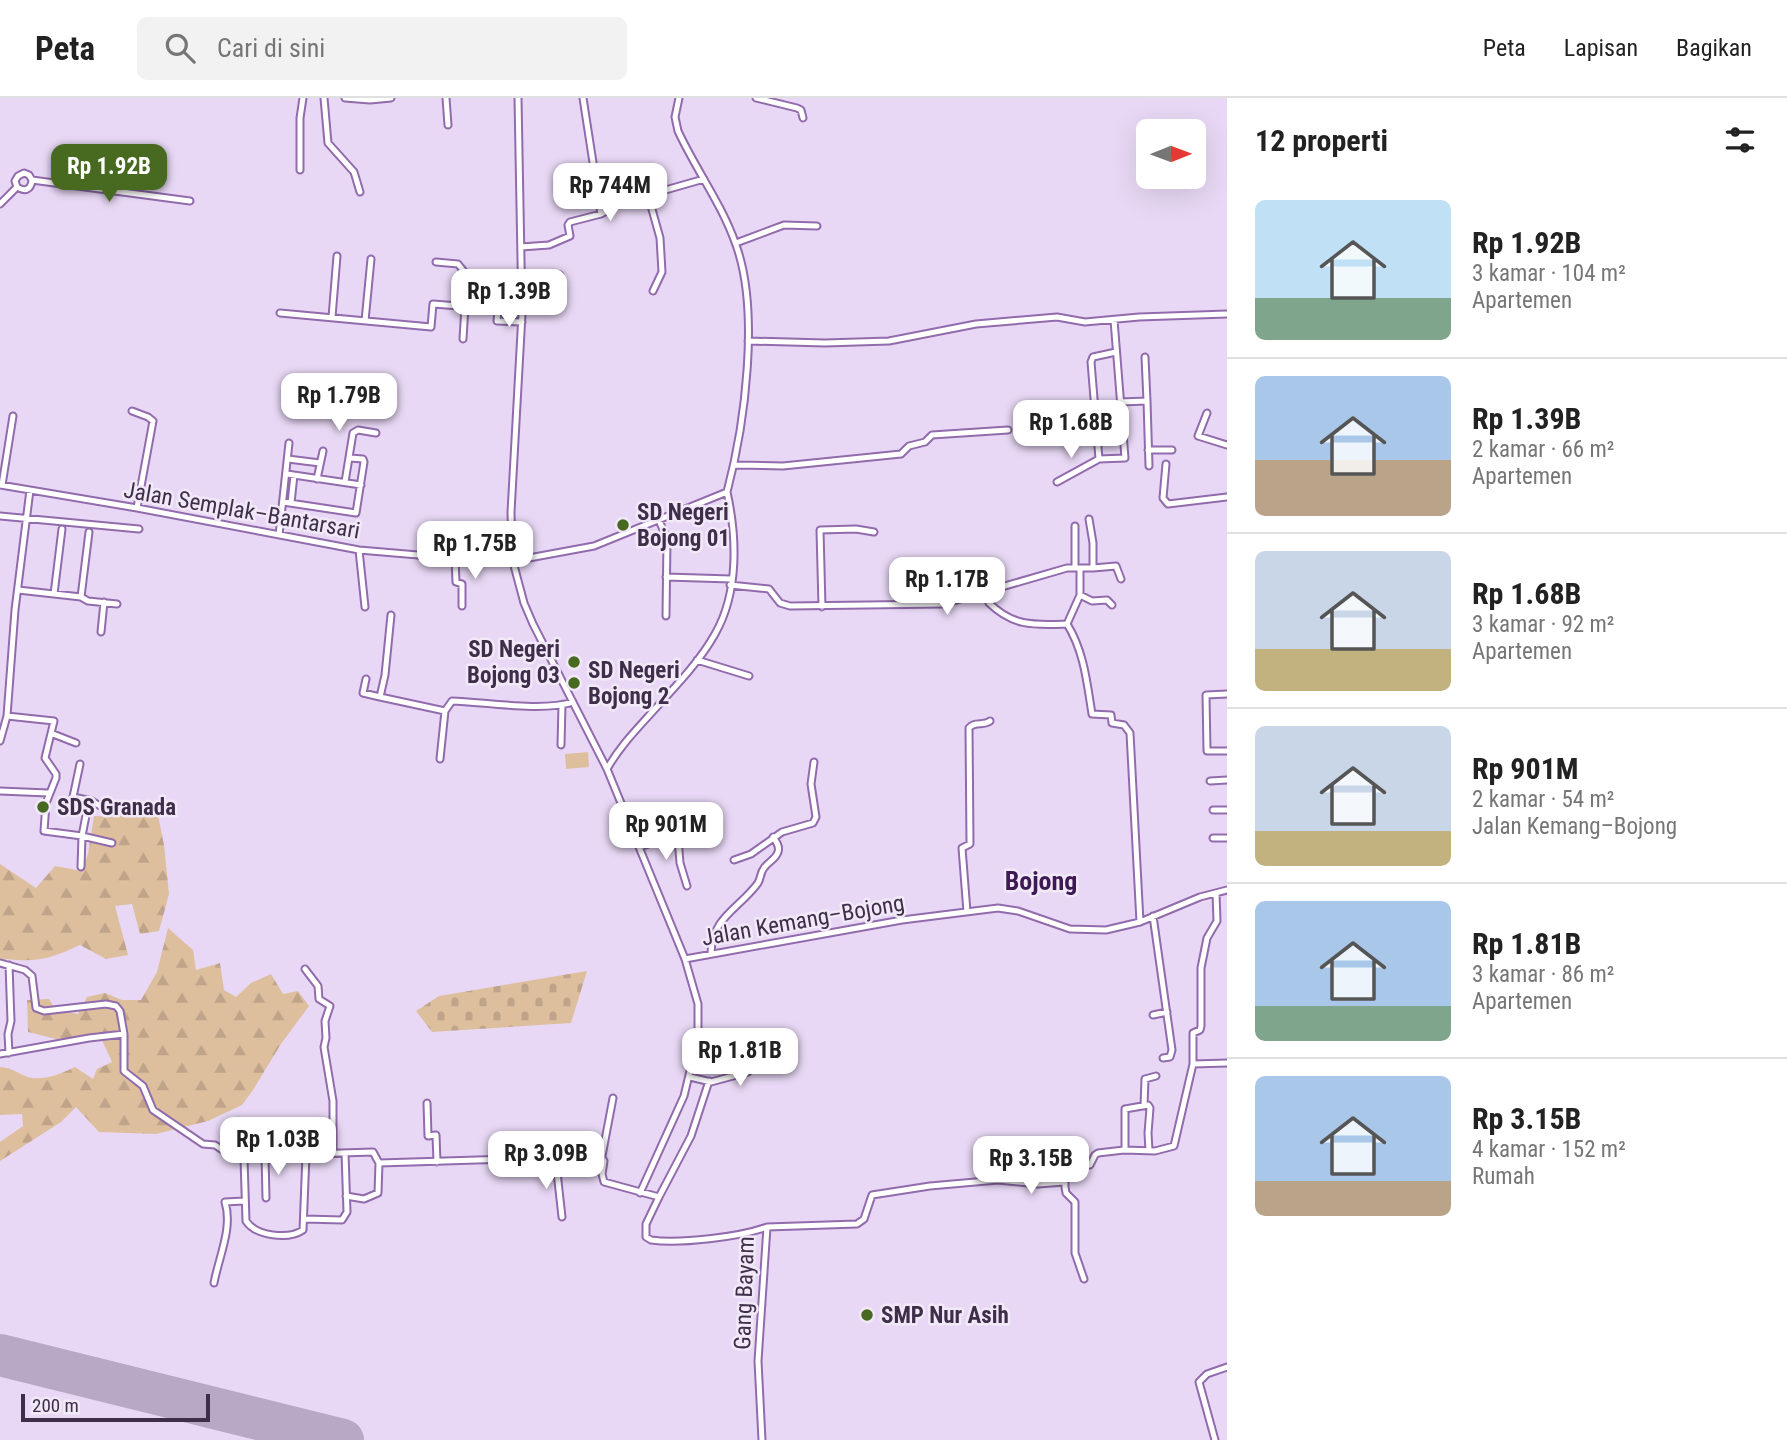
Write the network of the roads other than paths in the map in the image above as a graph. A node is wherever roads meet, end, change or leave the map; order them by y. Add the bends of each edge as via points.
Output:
1 (303, 98) edge
2 (324, 98) edge
3 (345, 98) edge
4 (388, 98) edge
5 (446, 98) edge
6 (518, 98) edge
7 (583, 98) edge
8 (679, 98) edge
9 (756, 98) edge
10 (803, 118) dead end
11 (448, 125) dead end
12 (299, 170) dead end
13 (704, 179) junction
14 (33, 180) junction
15 (17, 187) junction
16 (360, 192) dead end
17 (648, 195) junction
18 (190, 201) dead end
19 (0, 204) edge
20 (601, 214) junction
21 (817, 226) dead end
22 (736, 243) junction
23 (521, 247) junction
24 (337, 256) dead end
25 (371, 259) dead end
26 (436, 262) dead end
27 (560, 275) dead end
28 (521, 277) junction
29 (653, 291) dead end
30 (465, 306) junction
31 (281, 313) dead end
32 (1227, 314) edge
33 (332, 317) junction
34 (1114, 320) junction
35 (365, 321) junction
36 (522, 322) junction
37 (463, 339) dead end
38 (748, 341) junction
39 (1116, 352) junction
40 (1145, 357) dead end
41 (1147, 401) junction
42 (1120, 402) junction
43 (132, 411) dead end
44 (1207, 413) dead end
45 (13, 416) dead end
46 (1009, 430) dead end
47 (376, 433) dead end
48 (289, 443) dead end
49 (1227, 445) edge
50 (1149, 450) junction
51 (1172, 450) dead end
52 (323, 451) dead end
53 (350, 458) junction
54 (288, 459) junction
55 (1099, 459) junction
56 (320, 463) junction
57 (1166, 464) dead end
58 (734, 465) junction
59 (1149, 467) dead end
60 (286, 474) junction
61 (294, 475) junction
62 (317, 479) junction
63 (345, 482) junction
64 (1057, 482) dead end
65 (1, 485) edge
66 (360, 485) junction
67 (30, 490) junction
68 (727, 492) junction
69 (1227, 497) edge
70 (283, 502) junction
71 (291, 503) junction
72 (137, 508) junction
73 (0, 516) edge
74 (657, 518) junction
75 (27, 519) junction
76 (1089, 519) dead end
77 (1075, 526) dead end
78 (62, 528) dead end
79 (139, 529) dead end
80 (89, 532) dead end
81 (874, 532) dead end
82 (279, 535) junction
83 (359, 550) junction
84 (455, 558) junction
85 (512, 558) junction
86 (1078, 568) junction
87 (1094, 568) junction
88 (666, 577) junction
89 (1121, 579) dead end
90 (731, 582) junction
91 (18, 590) junction
92 (986, 590) junction
93 (54, 594) junction
94 (1080, 594) junction
95 (81, 597) junction
96 (104, 602) junction
97 (117, 604) dead end
98 (1112, 605) dead end
99 (462, 606) dead end
100 (365, 607) dead end
101 (822, 607) junction
102 (391, 615) dead end
103 (666, 615) dead end
104 (1067, 624) junction
105 (100, 632) dead end
106 (697, 660) junction
107 (749, 676) dead end
108 (366, 679) dead end
109 (1227, 694) edge
110 (380, 697) junction
111 (573, 702) junction
112 (562, 705) junction
113 (445, 711) junction
114 (8, 716) junction
115 (990, 721) dead end
116 (53, 734) junction
117 (0, 741) edge
118 (76, 743) dead end
119 (561, 745) dead end
120 (1227, 751) edge
121 (440, 759) dead end
122 (814, 762) dead end
123 (80, 764) dead end
124 (607, 769) junction
125 (1227, 780) edge
126 (1210, 781) dead end
127 (0, 791) edge
128 (48, 793) junction
129 (89, 800) junction
130 (154, 808) dead end
131 (1213, 810) dead end
132 (1227, 810) edge
133 (625, 811) junction
134 (687, 812) dead end
135 (82, 836) junction
136 (773, 837) junction
137 (1213, 838) dead end
138 (1227, 838) edge
139 (111, 843) dead end
140 (640, 847) junction
141 (734, 860) dead end
142 (81, 867) dead end
143 (687, 886) dead end
144 (1227, 890) edge
145 (1216, 893) junction
146 (967, 912) junction
147 (1153, 916) junction
148 (1140, 922) junction
149 (710, 953) junction
150 (685, 959) junction
151 (0, 963) edge
152 (9, 965) junction
153 (305, 969) dead end
154 (9, 1005) junction
155 (0, 1007) edge
156 (1167, 1013) junction
157 (1153, 1015) dead end
158 (124, 1034) junction
159 (747, 1049) dead end
160 (9, 1053) junction
161 (0, 1054) edge
162 (1163, 1058) dead end
163 (1227, 1063) edge
164 (1193, 1064) junction
165 (1156, 1076) dead end
166 (690, 1077) junction
167 (709, 1081) junction
168 (613, 1098) dead end
169 (427, 1103) dead end
170 (1144, 1106) junction
171 (243, 1128) dead end
172 (275, 1132) dead end
173 (998, 1147) dead end
174 (1125, 1150) junction
175 (1149, 1151) junction
176 (333, 1153) junction
177 (345, 1153) junction
178 (306, 1155) junction
179 (244, 1156) junction
180 (265, 1156) junction
181 (278, 1156) junction
182 (602, 1156) junction
183 (437, 1162) junction
184 (379, 1163) junction
185 (556, 1163) junction
186 (998, 1180) junction
187 (1064, 1182) junction
188 (640, 1193) junction
189 (346, 1196) junction
190 (659, 1197) junction
191 (265, 1198) dead end
192 (244, 1201) junction
193 (562, 1217) dead end
194 (305, 1219) junction
195 (767, 1227) junction
196 (1084, 1279) dead end
197 (214, 1283) dead end
198 (1227, 1367) edge
199 (762, 1440) edge
200 (1215, 1440) edge

1 - 12 street
2 - 16 street via 328,143 354,172
3 - 4 street
5 - 11 street
6 - 23 street, Jalan Kemang–Bojong
7 - 20 street
8 - 13 street via 678,131
9 - 10 street via 797,108
13 - 17 street
13 - 22 street
14 - 15 street via 27,190
14 - 15 street via 24,173 15,181
14 - 18 street
15 - 19 street
17 - 20 street
17 - 29 street via 660,238 662,272
20 - 23 street via 570,222 570,236 560,242
21 - 22 street via 784,225
22 - 38 street via 745,273
23 - 28 street, Jalan Kemang–Bojong
24 - 33 street
25 - 35 street
26 - 28 street via 458,264 464,273
27 - 28 street
28 - 36 street, Jalan Kemang–Bojong
30 - 35 street via 433,304 431,327
30 - 36 street via 498,309 497,321
30 - 37 street
31 - 33 street
32 - 34 street
33 - 35 street
34 - 38 street via 1082,322 1061,317 976,324 889,341
34 - 39 street
36 - 85 street, Jalan Kemang–Bojong
38 - 58 street
39 - 42 street
39 - 55 street via 1093,356 1091,362
40 - 41 street
41 - 42 street
41 - 50 street
42 - 55 street via 1125,458
43 - 72 street via 153,421
44 - 49 street via 1198,436
45 - 65 street
46 - 58 street via 932,435 901,454 783,466
47 - 53 street via 355,431
48 - 54 street
50 - 51 street
50 - 59 street
52 - 56 street
53 - 63 street
53 - 66 street via 364,461
54 - 56 street
54 - 60 street
55 - 64 street
56 - 62 street
57 - 69 street via 1163,498 1168,504
58 - 68 street
60 - 61 street
60 - 70 street
61 - 62 street
61 - 71 street
62 - 63 street
63 - 66 street
65 - 67 street, Jalan Semplak–Bantarsari
66 - 71 street via 355,513
67 - 72 street, Jalan Semplak–Bantarsari
67 - 75 street
68 - 74 street, Jalan Semplak–Bantarsari
68 - 90 street via 734,533
70 - 71 street
70 - 82 street
72 - 82 street, Jalan Semplak–Bantarsari
73 - 75 street
74 - 85 street, Jalan Semplak–Bantarsari via 594,545
74 - 88 street via 667,539
75 - 79 street
75 - 91 street
76 - 87 street
77 - 86 street
78 - 93 street
80 - 95 street
81 - 101 street via 820,530
82 - 83 street, Jalan Semplak–Bantarsari
83 - 84 street, Jalan Semplak–Bantarsari
83 - 100 street
84 - 85 street, Jalan Semplak–Bantarsari
84 - 99 street
85 - 111 street, Jalan Kemang–Bojong via 524,603
86 - 87 street
86 - 92 street
86 - 94 street
87 - 89 street via 1116,566
88 - 90 street
88 - 103 street
90 - 101 street via 771,590 786,605
90 - 106 street via 722,621
91 - 93 street
91 - 114 street
92 - 101 street via 943,604
92 - 104 street via 989,603 1022,624
93 - 95 street
94 - 98 street
94 - 104 street
95 - 96 street
96 - 97 street
96 - 105 street
102 - 110 street
104 - 148 street via 1082,657 1092,714 1111,715 1112,723 1124,725 1130,733
106 - 107 street
106 - 124 street
108 - 110 street via 363,694
109 - 120 street via 1206,695 1207,751
110 - 113 street
111 - 112 street
111 - 124 street, Jalan Kemang–Bojong
112 - 113 street via 452,701
112 - 119 street
113 - 121 street
114 - 116 street via 54,720
114 - 117 street
115 - 146 street via 969,728 970,844 962,848
116 - 118 street
116 - 128 street via 45,758 56,778
122 - 136 street via 813,823
123 - 129 street via 73,796
124 - 133 street, Jalan Kemang–Bojong
125 - 126 street
127 - 128 street
128 - 135 street via 44,831
129 - 130 street via 100,806
129 - 135 street
131 - 132 street
133 - 134 street via 648,807
133 - 140 street, Jalan Kemang–Bojong
135 - 139 street
135 - 142 street
136 - 141 street via 767,845
136 - 149 street via 777,855 716,928
137 - 138 street
140 - 143 street via 678,838
140 - 150 street, Jalan Kemang–Bojong
144 - 145 street, Jalan Kemang–Bojong
145 - 147 street, Jalan Kemang–Bojong
145 - 164 street via 1218,918 1207,938 1201,968 1201,1026 1193,1033
146 - 148 street, Jalan Kemang–Bojong via 1009,909 1060,926 1096,931
146 - 149 street, Jalan Kemang–Bojong
147 - 148 street, Jalan Kemang–Bojong
147 - 156 street
149 - 150 street, Jalan Kemang–Bojong
150 - 166 street via 699,1016
151 - 152 street
152 - 154 street
152 - 158 street via 32,976 36,1008 111,1004 120,1011
153 - 176 street via 318,986 319,999 330,1007 324,1047 333,1099
154 - 155 street
154 - 160 street
156 - 157 street
156 - 162 street via 1171,1055
158 - 160 street
158 - 179 street via 124,1072 143,1086 153,1110 196,1142
159 - 167 street via 749,1071
160 - 161 street
163 - 164 street
164 - 175 street via 1174,1146
165 - 170 street via 1145,1079
166 - 167 street
166 - 188 street
167 - 190 street via 687,1145
168 - 182 street
169 - 183 street via 428,1136 436,1135
170 - 174 street via 1125,1109
170 - 175 street via 1150,1108
171 - 179 street
172 - 181 street
173 - 186 street
174 - 175 street
174 - 187 street via 1098,1153 1090,1165 1069,1167
176 - 177 street
176 - 178 street
177 - 184 street via 373,1152
177 - 189 street
178 - 181 street
178 - 194 street
179 - 180 street
179 - 192 street
180 - 181 street
180 - 191 street
182 - 185 street
182 - 188 street via 604,1182
183 - 184 street
183 - 185 street via 538,1157
184 - 189 street via 378,1193 364,1199
185 - 193 street
186 - 187 street
186 - 195 street via 872,1195 864,1219 857,1224
187 - 196 street via 1074,1202 1075,1254
188 - 190 street
189 - 194 street via 342,1220
190 - 195 street, Gang Bayam via 644,1229 651,1240 731,1236
192 - 194 street via 247,1224 263,1233 302,1233
192 - 197 street via 225,1202 228,1233
195 - 199 street, Gang Bayam via 758,1361
198 - 200 street via 1199,1382

